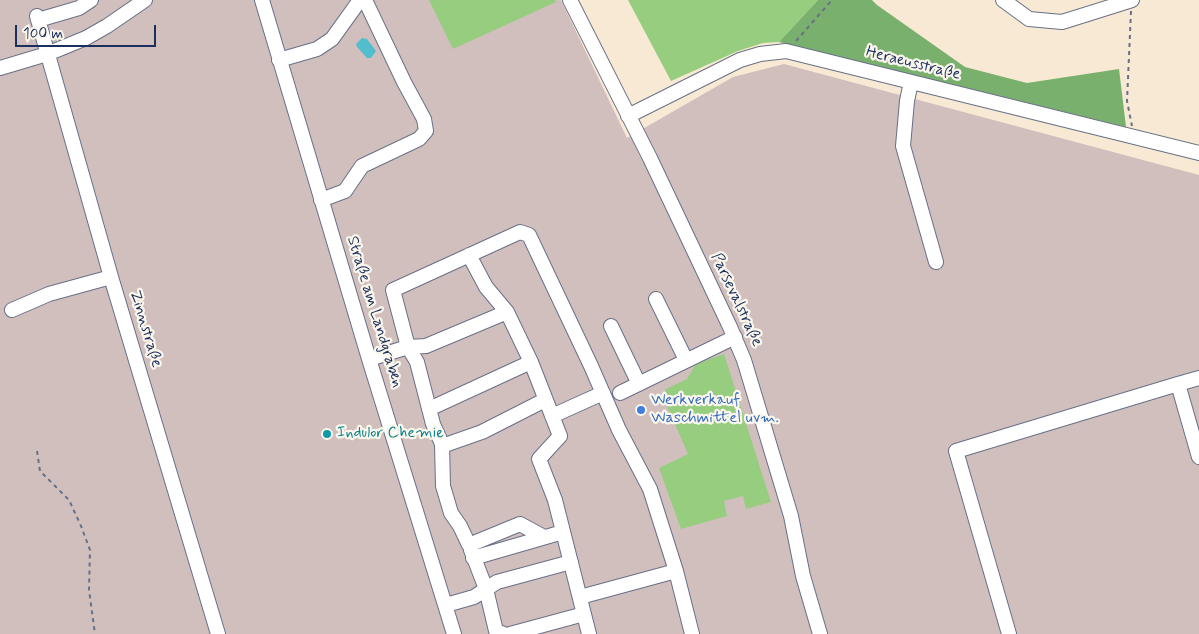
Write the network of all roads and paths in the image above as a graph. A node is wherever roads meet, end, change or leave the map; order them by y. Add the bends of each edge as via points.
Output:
1 (91, 0) edge
2 (145, 0) edge
3 (262, 0) edge
4 (360, 0) edge
5 (365, 0) edge
6 (570, 0) edge
7 (832, 0) edge
8 (1003, 0) edge
9 (1130, 1) edge
10 (786, 52) junction
11 (48, 54) junction
12 (279, 60) junction
13 (0, 68) edge
14 (911, 82) junction
15 (628, 116) junction
16 (1134, 136) junction
17 (1199, 152) edge
18 (321, 200) junction
19 (469, 255) junction
20 (936, 262) dead end
21 (112, 277) junction
22 (656, 299) dead end
23 (12, 310) dead end
24 (506, 312) junction
25 (611, 326) dead end
26 (735, 337) junction
27 (408, 347) junction
28 (369, 359) junction
29 (686, 360) junction
30 (531, 362) junction
31 (1199, 378) edge
32 (639, 384) junction
33 (1178, 384) junction
34 (603, 393) junction
35 (620, 393) dead end
36 (545, 400) junction
37 (428, 409) junction
38 (552, 416) junction
39 (442, 446) junction
40 (37, 452) dead end
41 (1199, 457) edge
42 (563, 532) junction
43 (544, 537) junction
44 (471, 551) junction
45 (571, 562) junction
46 (676, 571) junction
47 (486, 589) junction
48 (580, 597) junction
49 (446, 605) junction
50 (584, 614) junction
51 (95, 634) edge
52 (218, 634) edge
53 (454, 634) edge
54 (504, 634) edge
55 (510, 634) edge
56 (589, 634) edge
57 (692, 634) edge
58 (820, 634) edge
59 (1009, 634) edge

1 - 11 street, Zinnstraße via 39,23
2 - 11 street via 97,32
3 - 12 street, Straße am Landgraben
4 - 12 street via 332,39 317,49
5 - 18 street via 424,118 426,131 419,139 362,166 345,191
6 - 15 street, Parsevalstraße
7 - 10 path
8 - 9 street via 1029,19 1062,22
9 - 16 path via 1127,101
10 - 14 street, Heraeusstraße
10 - 15 street, Heraeusstraße via 750,56
11 - 13 street
11 - 21 street, Zinnstraße
12 - 18 street, Straße am Landgraben
14 - 16 street, Heraeusstraße
14 - 20 street via 903,146
15 - 26 street, Parsevalstraße
16 - 17 street, Heraeusstraße
18 - 28 street, Straße am Landgraben
19 - 24 street via 486,287
19 - 27 street via 393,290
19 - 34 street via 520,232 528,235
21 - 23 street via 49,294
21 - 52 street, Zinnstraße
22 - 29 street
24 - 27 street via 426,346
24 - 30 street
25 - 32 street
26 - 29 street
26 - 58 street, Parsevalstraße via 788,508
27 - 28 street
27 - 37 street via 417,362
28 - 49 street, Straße am Landgraben
29 - 32 street
30 - 36 street
30 - 37 street
31 - 33 street
32 - 35 street
33 - 41 street
33 - 59 street via 956,452
34 - 38 street
34 - 46 street via 650,489
36 - 38 street
36 - 39 street via 482,432
37 - 39 street
38 - 42 street via 560,436 539,459
39 - 44 street via 443,486 451,513
40 - 51 path via 40,471 69,500 90,550 89,590
42 - 43 street
42 - 45 street
43 - 44 street
43 - 44 street via 520,524
44 - 47 street
45 - 47 street via 497,582
45 - 48 street
46 - 48 street
46 - 57 street
47 - 49 street via 474,597
47 - 54 street via 496,631
48 - 50 street
49 - 53 street, Straße am Landgraben
50 - 55 street
50 - 56 street

